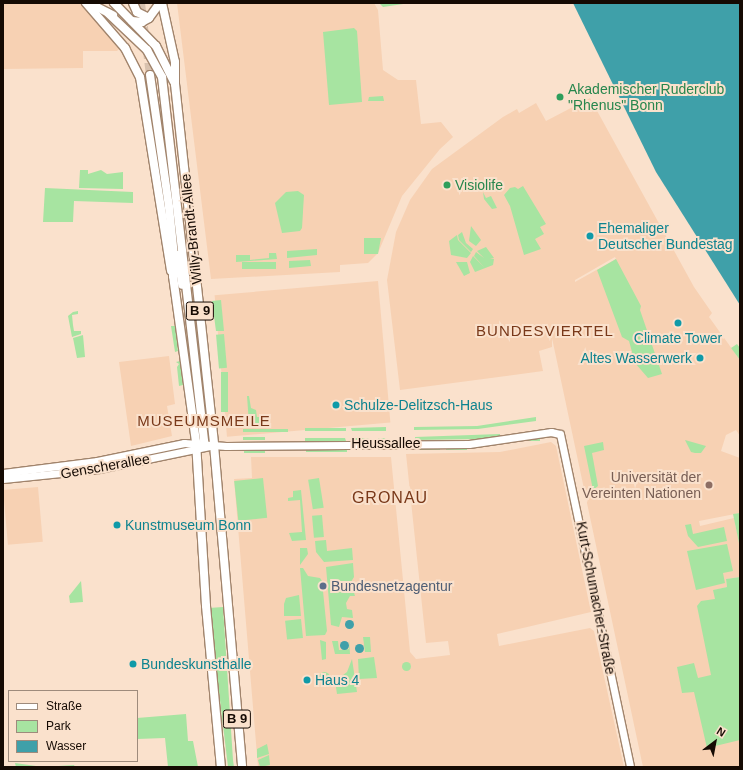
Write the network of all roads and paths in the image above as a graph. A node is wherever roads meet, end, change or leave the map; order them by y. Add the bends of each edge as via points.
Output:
1 (87, 3) edge
2 (114, 3) edge
3 (133, 3) edge
4 (161, 3) edge
5 (108, 13) junction
6 (149, 18) junction
7 (132, 21) junction
8 (150, 75) tunnel mouth
9 (175, 84) junction
10 (169, 208) junction
11 (173, 276) junction
12 (187, 288) junction
13 (197, 288) junction
14 (187, 299) junction
15 (557, 432) joint
16 (205, 445) junction
17 (214, 445) junction
18 (196, 446) junction
19 (3, 473) edge
20 (3, 479) edge
21 (240, 757) junction
22 (221, 767) edge
23 (242, 767) edge
24 (245, 767) edge
25 (630, 767) edge

1 - 5 main road
1 - 11 main road, Willy-Brandt-Allee via 123,45 138,70 168,260
2 - 7 main road
3 - 6 main road via 137,12
4 - 6 main road
4 - 9 main road, B 9 via 175,62
5 - 7 main road
5 - 12 main road via 146,50 162,77
6 - 7 main road
7 - 9 main road via 161,53
8 - 10 main road, Willy-Brandt-Allee / B 9
9 - 13 main road, Willy-Brandt-Allee / B 9
10 - 11 main road, Willy-Brandt-Allee / B 9 via 174,256
10 - 14 main road via 173,219 182,288
11 - 18 main road, Willy-Brandt-Allee / B 9
12 - 13 main road
12 - 14 main road
13 - 17 main road, Willy-Brandt-Allee / B 9
14 - 16 main road
15 - 17 street, Heussallee via 469,444
15 - 25 street, Kurt-Schumacher-Straße via 563,441
16 - 17 street, Heussallee
16 - 18 street, Genscherallee
17 - 21 main road, B 9
18 - 19 street, Genscherallee via 51,469
18 - 20 street, Genscherallee via 99,469
18 - 22 main road, B 9 via 206,606
21 - 23 main road, B 9
21 - 24 street

